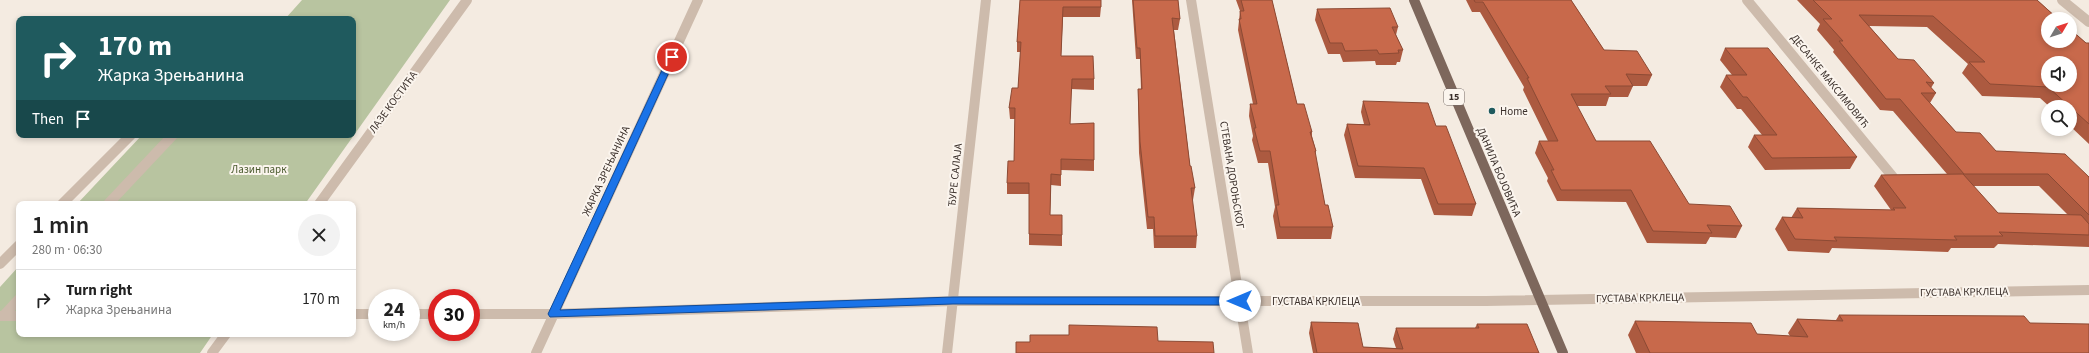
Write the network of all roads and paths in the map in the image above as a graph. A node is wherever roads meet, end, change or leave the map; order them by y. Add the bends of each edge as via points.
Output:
1 (466, 0) edge
2 (698, 0) edge
3 (986, 0) edge
4 (1191, 0) edge
5 (1414, 0) edge
6 (1747, 0) edge
7 (2062, 0) edge
8 (2089, 22) edge
9 (128, 138) edge
10 (170, 138) edge
11 (1893, 177) edge
12 (65, 201) edge
13 (111, 201) edge
14 (321, 201) edge
15 (16, 248) edge
16 (0, 264) edge
17 (2089, 290) edge
18 (1540, 300) junction
19 (953, 301) junction
20 (1240, 301) junction
21 (16, 302) edge
22 (356, 314) edge
23 (368, 314) edge
24 (480, 314) edge
25 (553, 314) junction
26 (1, 316) edge
27 (16, 316) edge
28 (224, 337) edge
29 (212, 353) edge
30 (536, 353) edge
31 (947, 353) edge
32 (1248, 353) edge
33 (1563, 353) edge

1 - 14 street, ЛАЗЕ КОСТИЋА
2 - 25 street, ЖАРКА ЗРЕЊАНИНА
3 - 19 street, ЂУРЕ САЛАЈА
4 - 20 street, СТЕВАНА ДОРОЊСКОГ
5 - 18 main road, ДАНИЛА БОЈОВИЋА / 15
6 - 11 street, ДЕСАНКЕ МАКСИМОВИЋ
7 - 8 street
9 - 12 street
10 - 13 street
15 - 16 street
17 - 18 street, ГУСТАВА КРКЛЕЦА
18 - 20 street, ГУСТАВА КРКЛЕЦА
18 - 33 main road, ДАНИЛА БОЈОВИЋА / 15
19 - 20 street, ГУСТАВА КРКЛЕЦА
19 - 25 street, ГУСТАВА КРКЛЕЦА
19 - 31 street, ЂУРЕ САЛАЈА
20 - 32 street, СТЕВАНА ДОРОЊСКОГ
21 - 26 street
22 - 23 street
24 - 25 street, ГУСТАВА КРКЛЕЦА
25 - 30 street, ЖАРКА ЗРЕЊАНИНА
26 - 27 street
28 - 29 street

